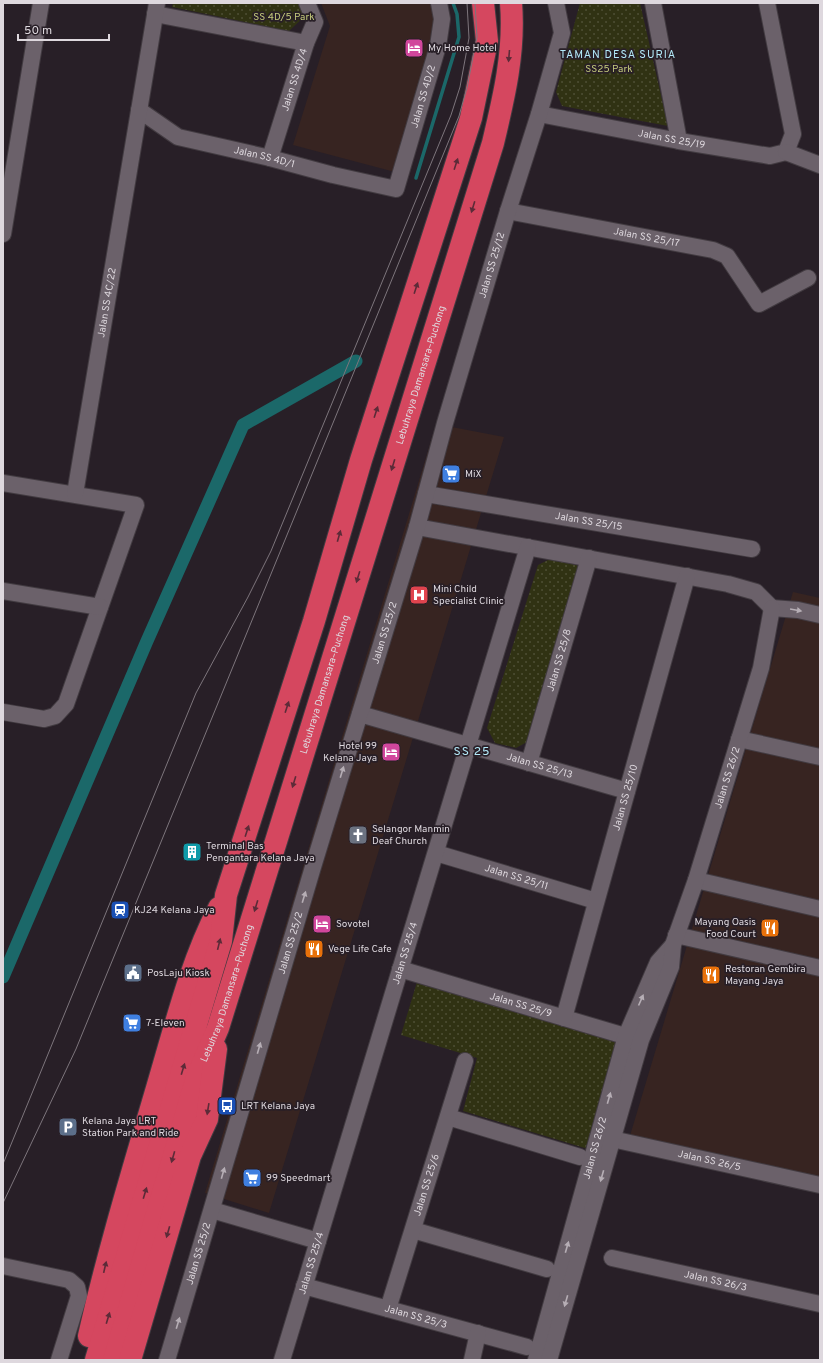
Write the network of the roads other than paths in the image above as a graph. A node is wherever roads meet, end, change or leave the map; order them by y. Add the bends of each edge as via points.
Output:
1 (41, 3) edge
2 (307, 3) edge
3 (429, 3) edge
4 (439, 3) edge
5 (483, 3) edge
6 (511, 3) edge
7 (556, 3) edge
8 (653, 3) edge
9 (767, 3) edge
10 (156, 9) edge
11 (306, 43) junction
12 (139, 110) junction
13 (539, 114) junction
14 (679, 141) junction
15 (10, 152) edge
16 (786, 152) junction
17 (270, 158) junction
18 (820, 165) edge
19 (390, 188) junction
20 (508, 211) junction
21 (3, 234) edge
22 (808, 278) dead end
23 (3, 483) edge
24 (75, 494) junction
25 (426, 494) junction
26 (417, 527) junction
27 (528, 547) junction
28 (752, 549) dead end
29 (589, 558) junction
30 (687, 576) junction
31 (3, 591) edge
32 (93, 606) junction
33 (772, 608) junction
34 (820, 615) edge
35 (3, 712) edge
36 (360, 714) junction
37 (739, 739) junction
38 (468, 745) junction
39 (820, 757) edge
40 (528, 762) junction
41 (627, 791) junction
42 (436, 853) junction
43 (696, 880) junction
44 (596, 901) junction
45 (820, 909) edge
46 (675, 940) junction
47 (820, 968) edge
48 (400, 969) junction
49 (564, 1018) junction
50 (218, 1028) junction
51 (633, 1038) junction
52 (465, 1060) dead end
53 (448, 1117) junction
54 (605, 1137) junction
55 (580, 1157) dead end
56 (820, 1186) edge
57 (212, 1210) junction
58 (413, 1230) junction
59 (318, 1241) junction
60 (612, 1258) dead end
61 (3, 1266) edge
62 (547, 1269) dead end
63 (304, 1286) junction
64 (820, 1304) edge
65 (388, 1309) junction
66 (478, 1333) junction
67 (527, 1347) dead end
68 (97, 1359) edge
69 (59, 1360) edge
70 (130, 1360) edge
71 (167, 1360) edge
72 (282, 1360) edge
73 (472, 1360) edge
74 (536, 1360) edge
75 (549, 1360) edge

1 - 15 street
2 - 11 street, Jalan SS 4D/4 via 315,22
3 - 19 street via 434,20
4 - 19 street, Jalan SS 4D/2 via 442,19 438,46
68 -> 5 highway, Lebuhraya Damansara–Puchong via 221,941 226,895 314,621 361,460 471,118 487,41
6 -> 50 highway, Lebuhraya Damansara–Puchong via 507,83 493,143
7 - 13 street, Jalan SS 25/12 via 562,33
8 - 14 street
9 - 16 street via 793,134
10 - 11 street
10 - 12 street, Jalan SS 4C/22
11 - 17 street, Jalan SS 4D/4
12 - 17 street, Jalan SS 4D/1 via 178,137
12 - 24 street, Jalan SS 4C/22
13 - 14 street, Jalan SS 25/19
13 - 20 street, Jalan SS 25/12
14 - 16 street, Jalan SS 25/19 via 770,156
15 - 21 street
16 - 18 street
17 - 19 street, Jalan SS 4D/1
20 - 22 street, Jalan SS 25/17 via 713,250 727,256 759,304
20 - 25 street, Jalan SS 25/12
23 - 24 street
24 - 32 street via 136,505 106,590
25 - 26 street, Jalan SS 25/12
25 - 28 street, Jalan SS 25/15
26 - 27 street
26 - 36 street, Jalan SS 25/2
27 - 29 street
27 - 38 street, Jalan SS 25/4
29 - 30 street
29 - 40 street, Jalan SS 25/8
30 - 33 street via 756,592
30 - 41 street, Jalan SS 25/10
31 - 32 street
32 - 35 street via 66,704 55,716 44,719
33 -> 34 street
33 - 37 street, Jalan SS 26/2 via 761,668
36 - 38 street, Jalan SS 25/13
57 -> 36 street, Jalan SS 25/2
37 - 39 street
37 - 43 street, Jalan SS 26/2
38 - 40 street, Jalan SS 25/13
38 - 42 street, Jalan SS 25/4
40 - 41 street, Jalan SS 25/13
41 - 44 street, Jalan SS 25/10
42 - 44 street, Jalan SS 25/11
42 - 48 street, Jalan SS 25/4
43 - 45 street
43 - 46 street, Jalan SS 26/2
44 - 49 street, Jalan SS 25/10
46 - 47 street
46 - 51 street, Jalan SS 26/2 via 671,967
48 - 49 street, Jalan SS 25/9
48 - 59 street, Jalan SS 25/4
49 - 51 street, Jalan SS 25/9
50 -> 68 highway, Lebuhraya Damansara–Puchong via 197,1076
50 -> 70 highway via 207,1119 190,1156
51 - 54 street, Jalan SS 26/2
52 - 53 street, Jalan SS 25/6
53 - 55 street
53 - 58 street, Jalan SS 25/6
54 - 56 street, Jalan SS 26/5
74 -> 54 street, Jalan SS 26/2
54 -> 75 street, Jalan SS 26/2
57 - 59 street
71 -> 57 street, Jalan SS 25/2
58 - 62 street
58 - 65 street, Jalan SS 25/6
59 - 63 street, Jalan SS 25/4
60 - 64 street, Jalan SS 26/3
61 - 69 street via 69,1280 77,1287 79,1296
63 - 65 street, Jalan SS 25/3
63 - 72 street, Jalan SS 25/4
65 - 66 street, Jalan SS 25/3
66 - 67 street, Jalan SS 25/3
66 - 73 street

